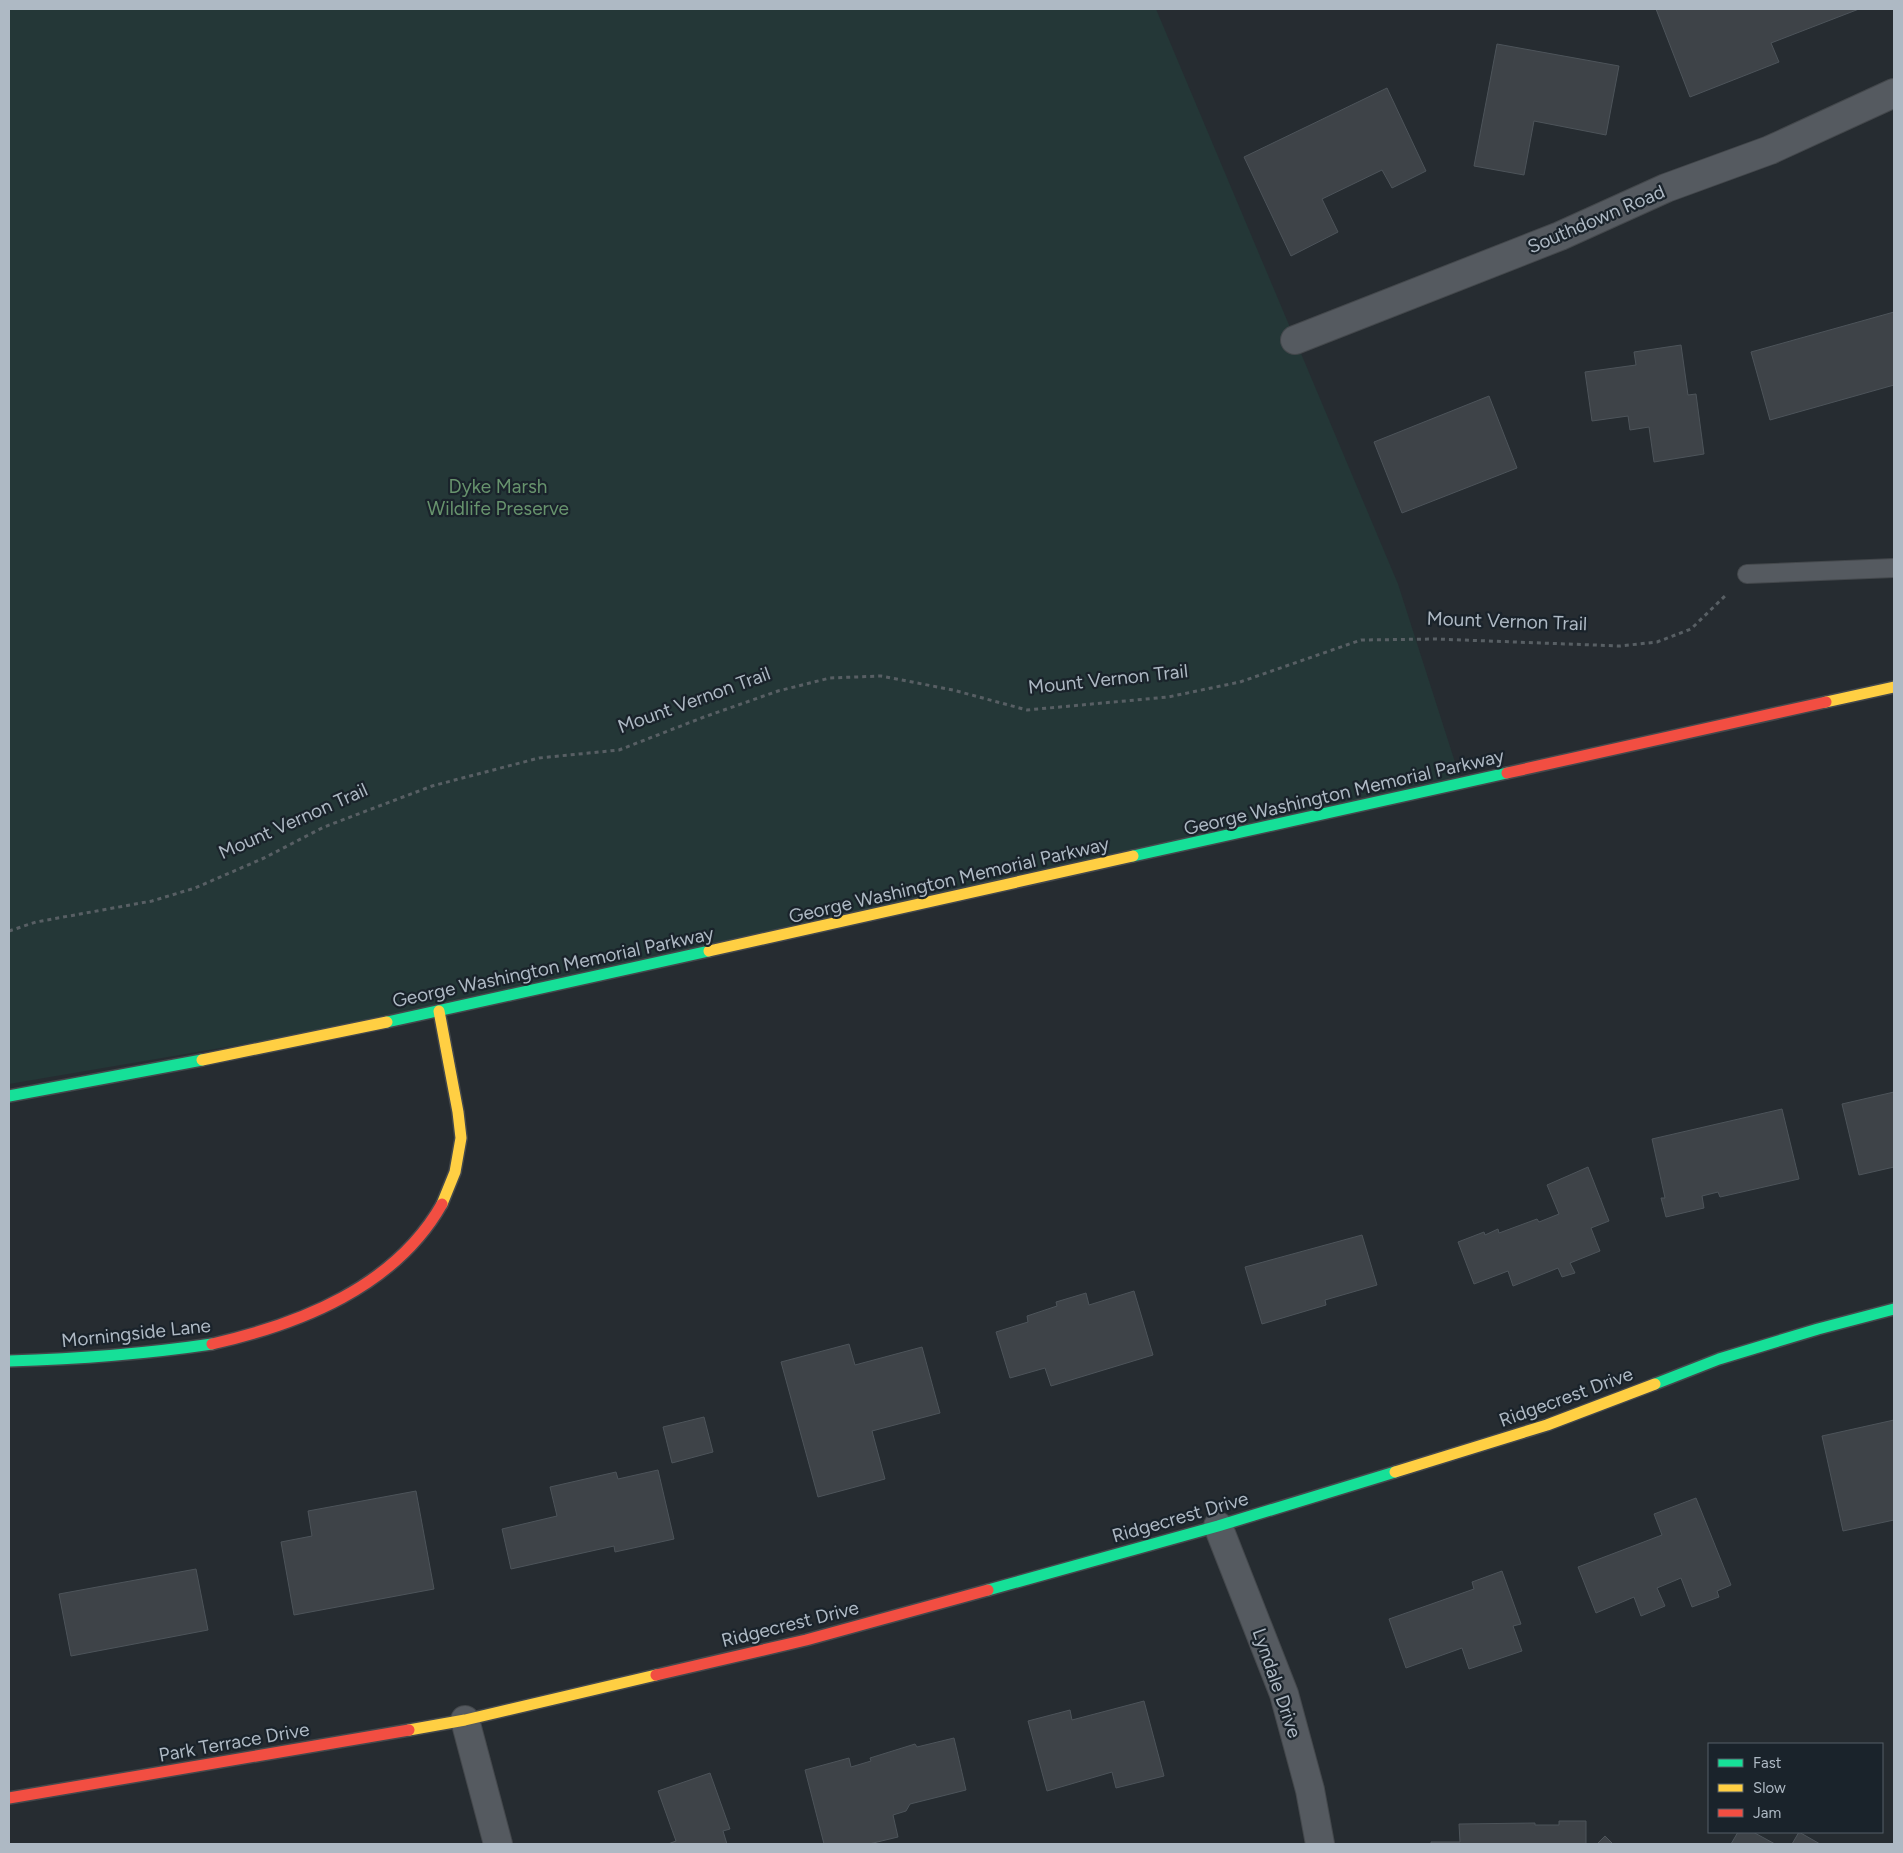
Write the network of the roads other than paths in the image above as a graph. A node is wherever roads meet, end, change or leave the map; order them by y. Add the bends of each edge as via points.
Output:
1 (1894, 93) edge
2 (1295, 340) dead end
3 (1894, 568) edge
4 (1747, 574) road end
5 (1894, 687) edge
6 (439, 1011) junction
7 (9, 1096) edge
8 (1894, 1309) edge
9 (9, 1361) edge
10 (1218, 1526) junction
11 (464, 1720) junction
12 (9, 1798) edge
13 (498, 1844) edge
14 (1320, 1844) edge

1 - 2 street, Southdown Road via 1770,150 1666,188 1560,236
3 - 4 lane
5 - 6 main road, George Washington Memorial Parkway
6 - 7 main road, George Washington Memorial Parkway
6 - 9 main road, Morningside Lane via 460,1125 459,1154 451,1187 428,1228 384,1271 322,1309 238,1338 183,1349 81,1359
8 - 10 main road, Ridgecrest Drive via 1719,1359 1547,1425
10 - 11 main road, Ridgecrest Drive via 806,1640
10 - 14 street, Lyndale Drive via 1284,1694 1310,1790
11 - 12 main road, Park Terrace Drive
11 - 13 street

